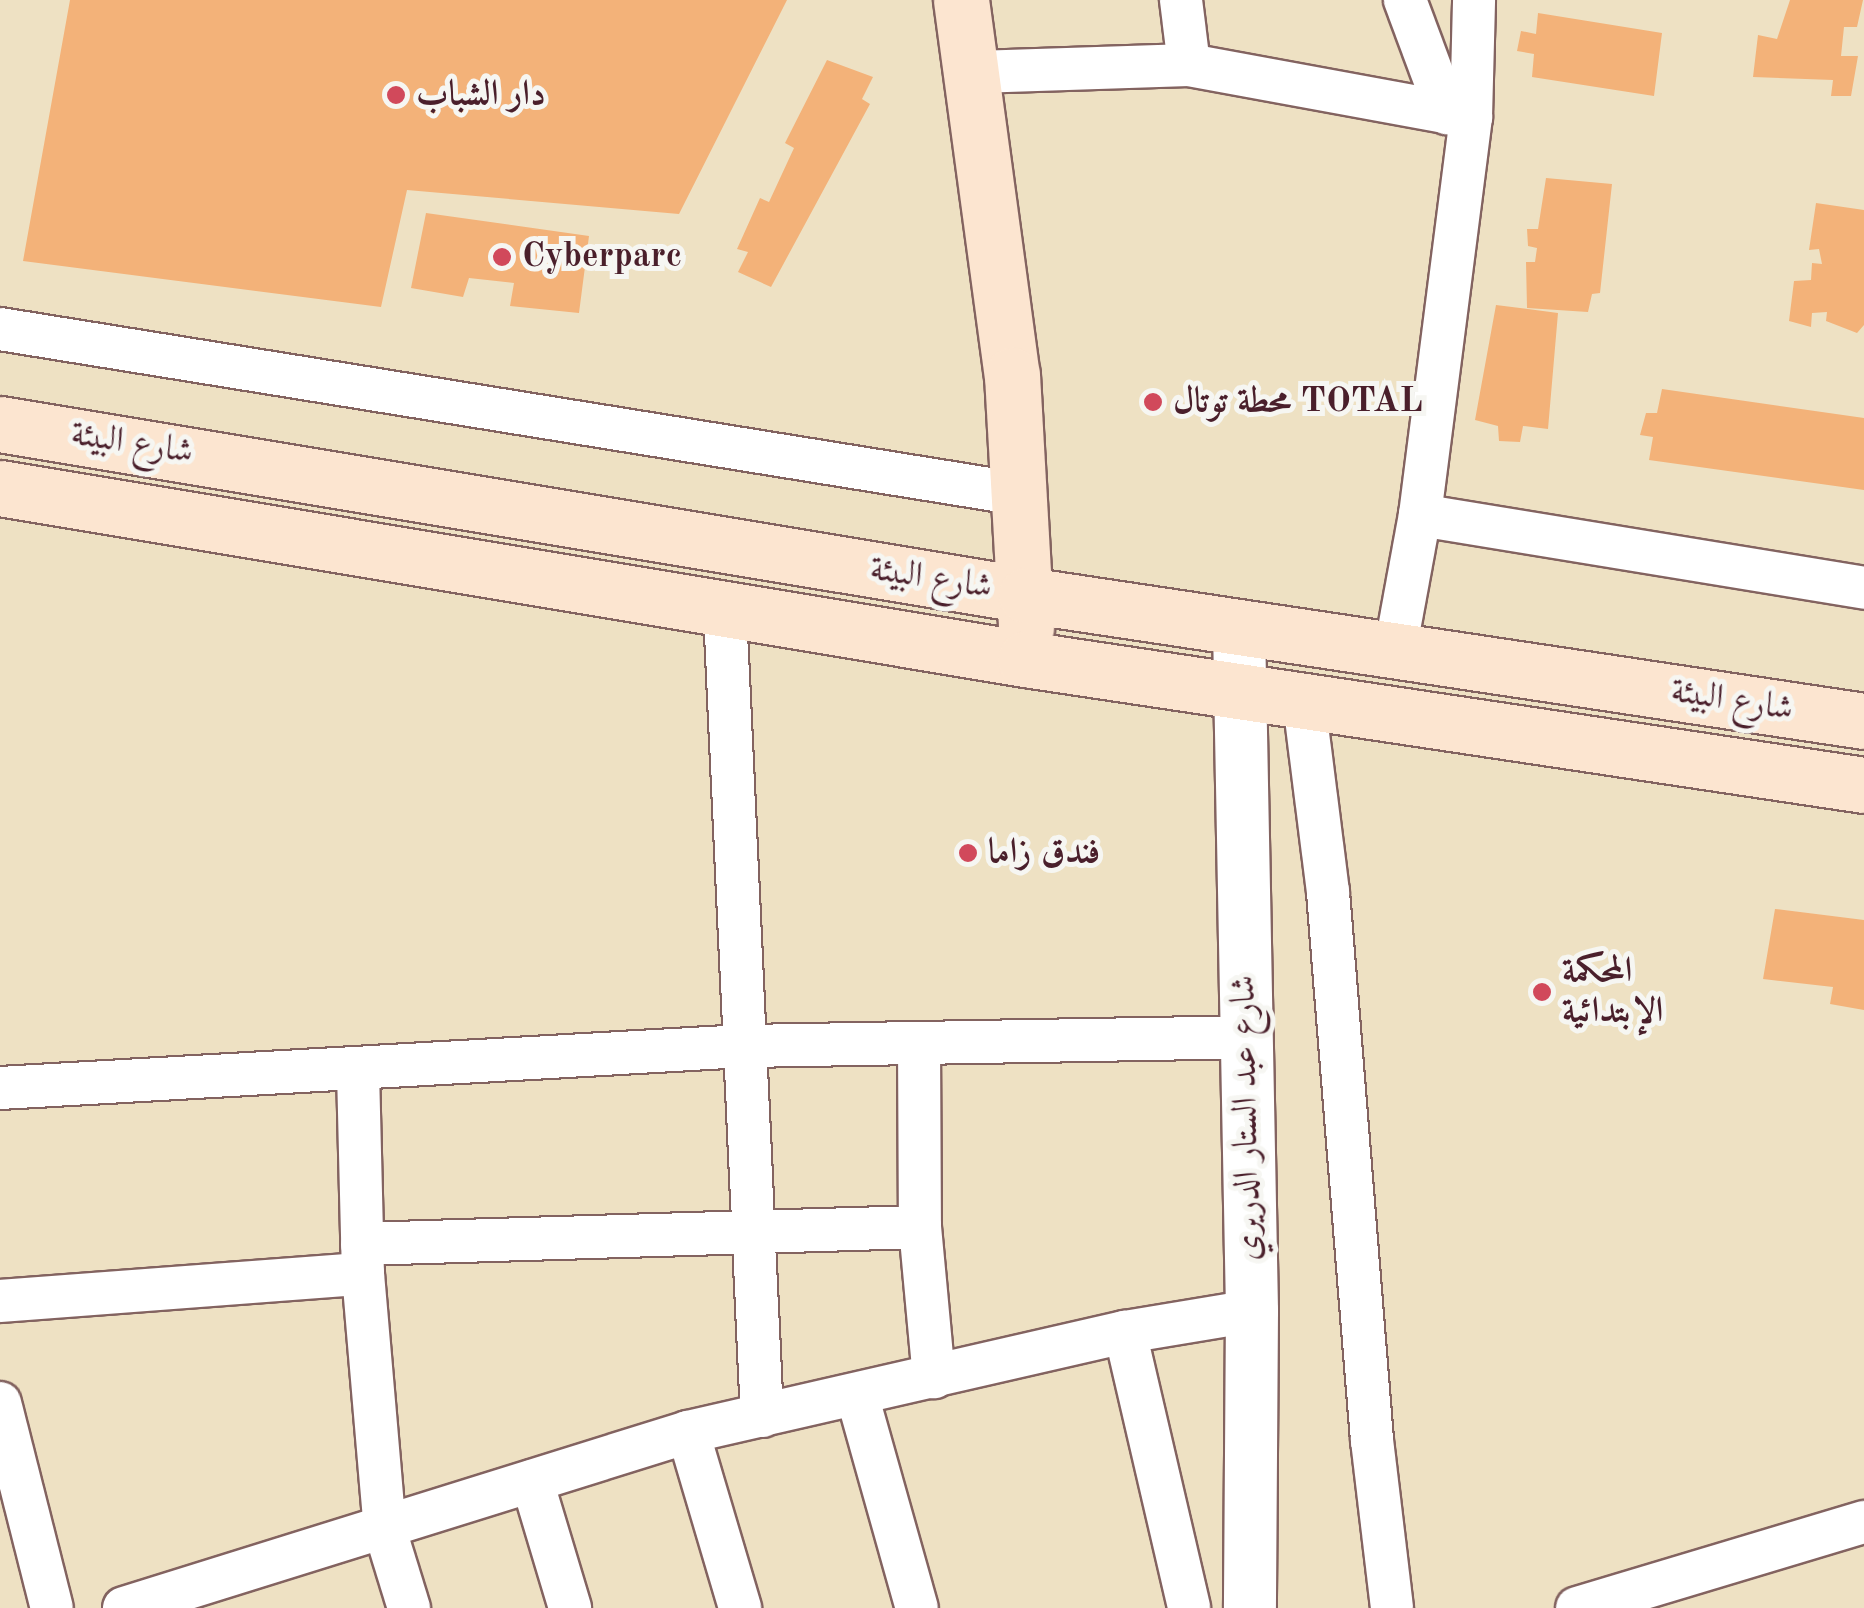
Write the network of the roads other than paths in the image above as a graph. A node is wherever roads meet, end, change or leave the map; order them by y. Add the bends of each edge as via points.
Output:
1 (961, 0) edge
2 (1182, 0) edge
3 (1404, 0) edge
4 (1474, 0) edge
5 (1189, 65) junction
6 (976, 72) junction
7 (1459, 115) junction
8 (0, 328) edge
9 (0, 424) edge
10 (174, 450) junction
11 (0, 488) edge
12 (1020, 494) junction
13 (168, 512) junction
14 (1420, 515) junction
15 (597, 525) junction
16 (588, 586) junction
17 (1864, 588) edge
18 (1026, 595) junction
19 (725, 611) junction
20 (1239, 627) junction
21 (1395, 650) junction
22 (1025, 660) junction
23 (1240, 692) junction
24 (1304, 702) junction
25 (1864, 721) edge
26 (1864, 785) edge
27 (1244, 1037) junction
28 (919, 1044) junction
29 (745, 1046) junction
30 (358, 1071) junction
31 (0, 1088) edge
32 (920, 1227) junction
33 (752, 1232) junction
34 (362, 1259) junction
35 (0, 1301) edge
36 (1252, 1311) junction
37 (1126, 1332) junction
38 (934, 1377) junction
39 (857, 1395) junction
40 (0, 1403) edge
41 (762, 1416) junction
42 (688, 1432) junction
43 (532, 1481) junction
44 (10, 1483) edge
45 (1864, 1522) edge
46 (385, 1530) junction
47 (241, 1592) edge
48 (52, 1608) edge
49 (124, 1608) edge
50 (410, 1608) edge
51 (570, 1608) edge
52 (740, 1608) edge
53 (917, 1608) edge
54 (1189, 1608) edge
55 (1250, 1608) edge
56 (1392, 1608) edge
57 (1577, 1608) edge

1 - 6 main road
2 - 5 street
3 - 7 street
4 - 7 street
5 - 6 street
5 - 7 street
6 - 12 main road
7 - 14 street
8 - 12 street
9 - 10 main road, شارع البيئة
10 - 13 main road
10 - 15 main road, شارع البيئة
11 - 13 main road
12 - 18 main road
13 - 16 main road
14 - 17 street
14 - 21 street
15 - 16 main road
15 - 18 main road, شارع البيئة
16 - 19 main road
18 - 20 main road, شارع البيئة
18 - 22 main road
19 - 22 main road
19 - 29 street
20 - 21 main road, شارع البيئة
20 - 23 street, شارع عبد الستار الدريري
21 - 25 main road, شارع البيئة
22 - 23 main road
23 - 24 main road
23 - 27 street, شارع عبد الستار الدريري
24 - 26 main road
24 - 56 street via 1328,892
27 - 28 street
27 - 36 street, شارع عبد الستار الدريري
28 - 29 street
28 - 32 street
29 - 30 street
29 - 33 street
30 - 31 street
30 - 34 street
32 - 33 street
32 - 38 street
33 - 34 street
33 - 41 street
34 - 35 street
34 - 46 street
36 - 37 street
36 - 55 street, شارع عبد الستار الدريري
37 - 38 street
37 - 54 street
38 - 39 street
39 - 41 street
39 - 53 street
40 - 44 street
41 - 42 street
42 - 43 street
42 - 52 street
43 - 46 street
43 - 51 street
44 - 48 street
45 - 57 street
46 - 47 street
46 - 50 street
47 - 49 street

